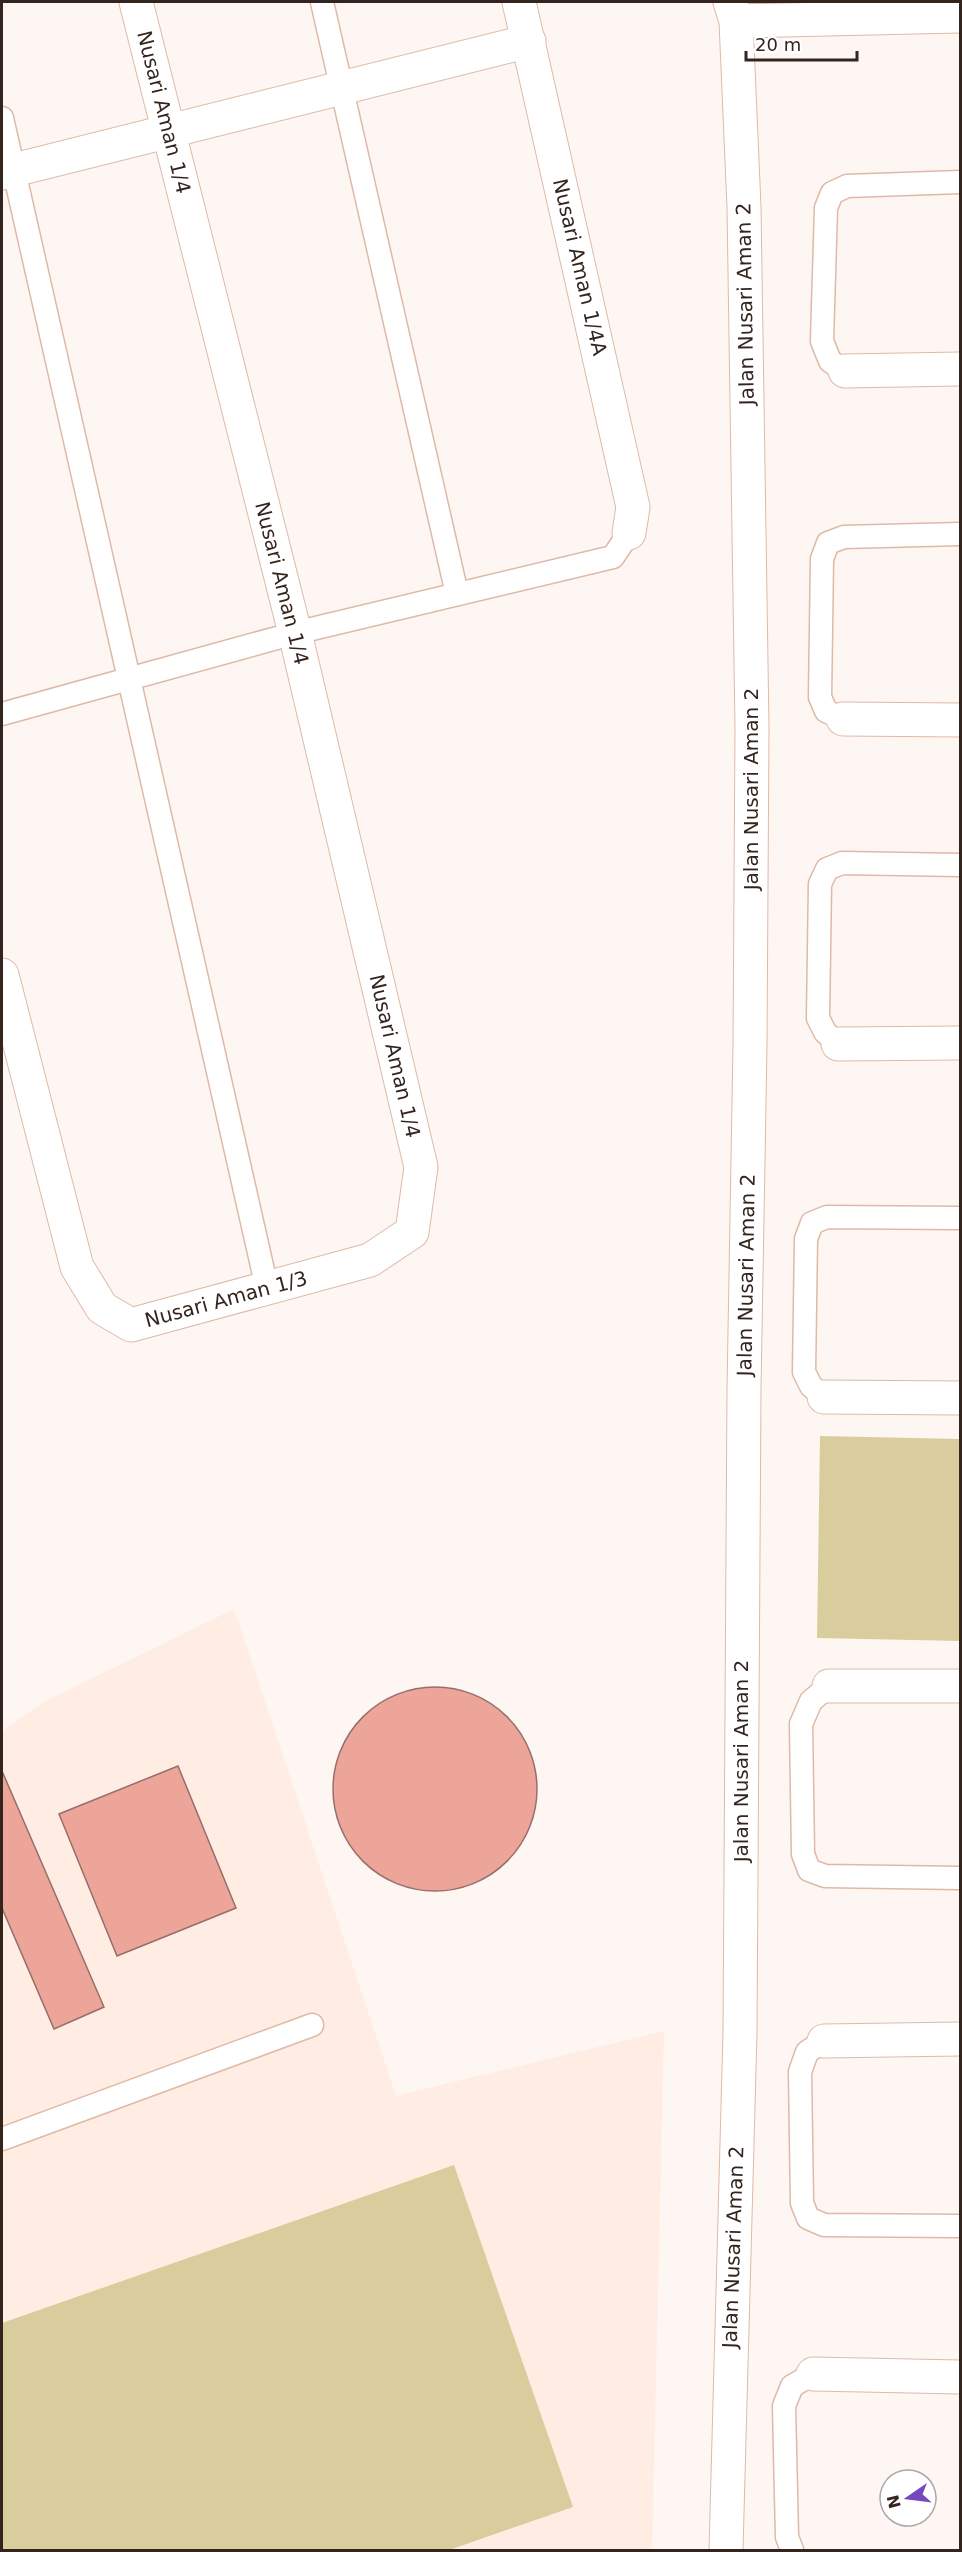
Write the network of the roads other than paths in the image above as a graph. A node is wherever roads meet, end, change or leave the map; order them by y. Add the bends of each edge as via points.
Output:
1 (136, 2) edge
2 (322, 2) edge
3 (519, 2) edge
4 (898, 9) edge
5 (733, 11) edge
6 (960, 16) edge
7 (529, 41) junction
8 (342, 90) junction
9 (2, 118) edge
10 (169, 131) junction
11 (7, 172) edge
12 (960, 183) edge
13 (960, 369) edge
14 (845, 371) joint
15 (629, 533) joint
16 (960, 534) edge
17 (457, 594) junction
18 (295, 633) junction
19 (129, 678) junction
20 (2, 714) edge
21 (843, 719) joint
22 (960, 720) edge
23 (960, 865) edge
24 (2, 975) edge
25 (960, 1043) edge
26 (838, 1044) joint
27 (421, 1167) joint
28 (960, 1218) edge
29 (267, 1288) junction
30 (824, 1397) joint
31 (960, 1398) edge
32 (829, 1686) joint
33 (960, 1686) edge
34 (960, 1878) edge
35 (312, 2025) dead end
36 (960, 2039) edge
37 (824, 2041) joint
38 (2, 2139) edge
39 (960, 2226) edge
40 (813, 2374) joint
41 (960, 2377) edge
42 (726, 2550) edge
43 (792, 2550) edge

1 - 10 street, Nusari Aman 1/4
2 - 8 lane
3 - 7 street, Nusari Aman 1/4A
4 - 5 street
4 - 6 street
5 - 42 street, Jalan Nusari Aman 2 via 744,207 752,727 740,2033
7 - 8 street
7 - 15 street, Nusari Aman 1/4A via 633,507
8 - 10 street
8 - 17 lane
9 - 11 lane
10 - 11 street
10 - 18 street, Nusari Aman 1/4
11 - 19 lane
12 - 14 lane via 847,186 832,193 826,208 822,341 830,361
13 - 14 street
15 - 17 lane via 613,557
16 - 21 lane via 844,537 828,543 822,559 820,697 826,711
17 - 18 lane
18 - 19 lane
18 - 27 street, Nusari Aman 1/4
19 - 20 lane
19 - 29 lane
21 - 22 street
23 - 26 lane via 842,863 827,869 820,884 818,1018
24 - 29 street, Nusari Aman 1/3 via 77,1267 102,1308 131,1325
25 - 26 street
27 - 29 street, Nusari Aman 1/3 via 412,1232 370,1260
28 - 30 lane via 827,1217 812,1223 806,1239 804,1372 811,1386
30 - 31 street
32 - 33 street
32 - 34 lane via 811,1701 801,1724 803,1854 809,1870 825,1876
35 - 38 lane
36 - 37 street
37 - 39 lane via 807,2052 800,2072 802,2203 808,2218 824,2225
40 - 41 street
40 - 43 lane via 792,2386 784,2406 787,2537

